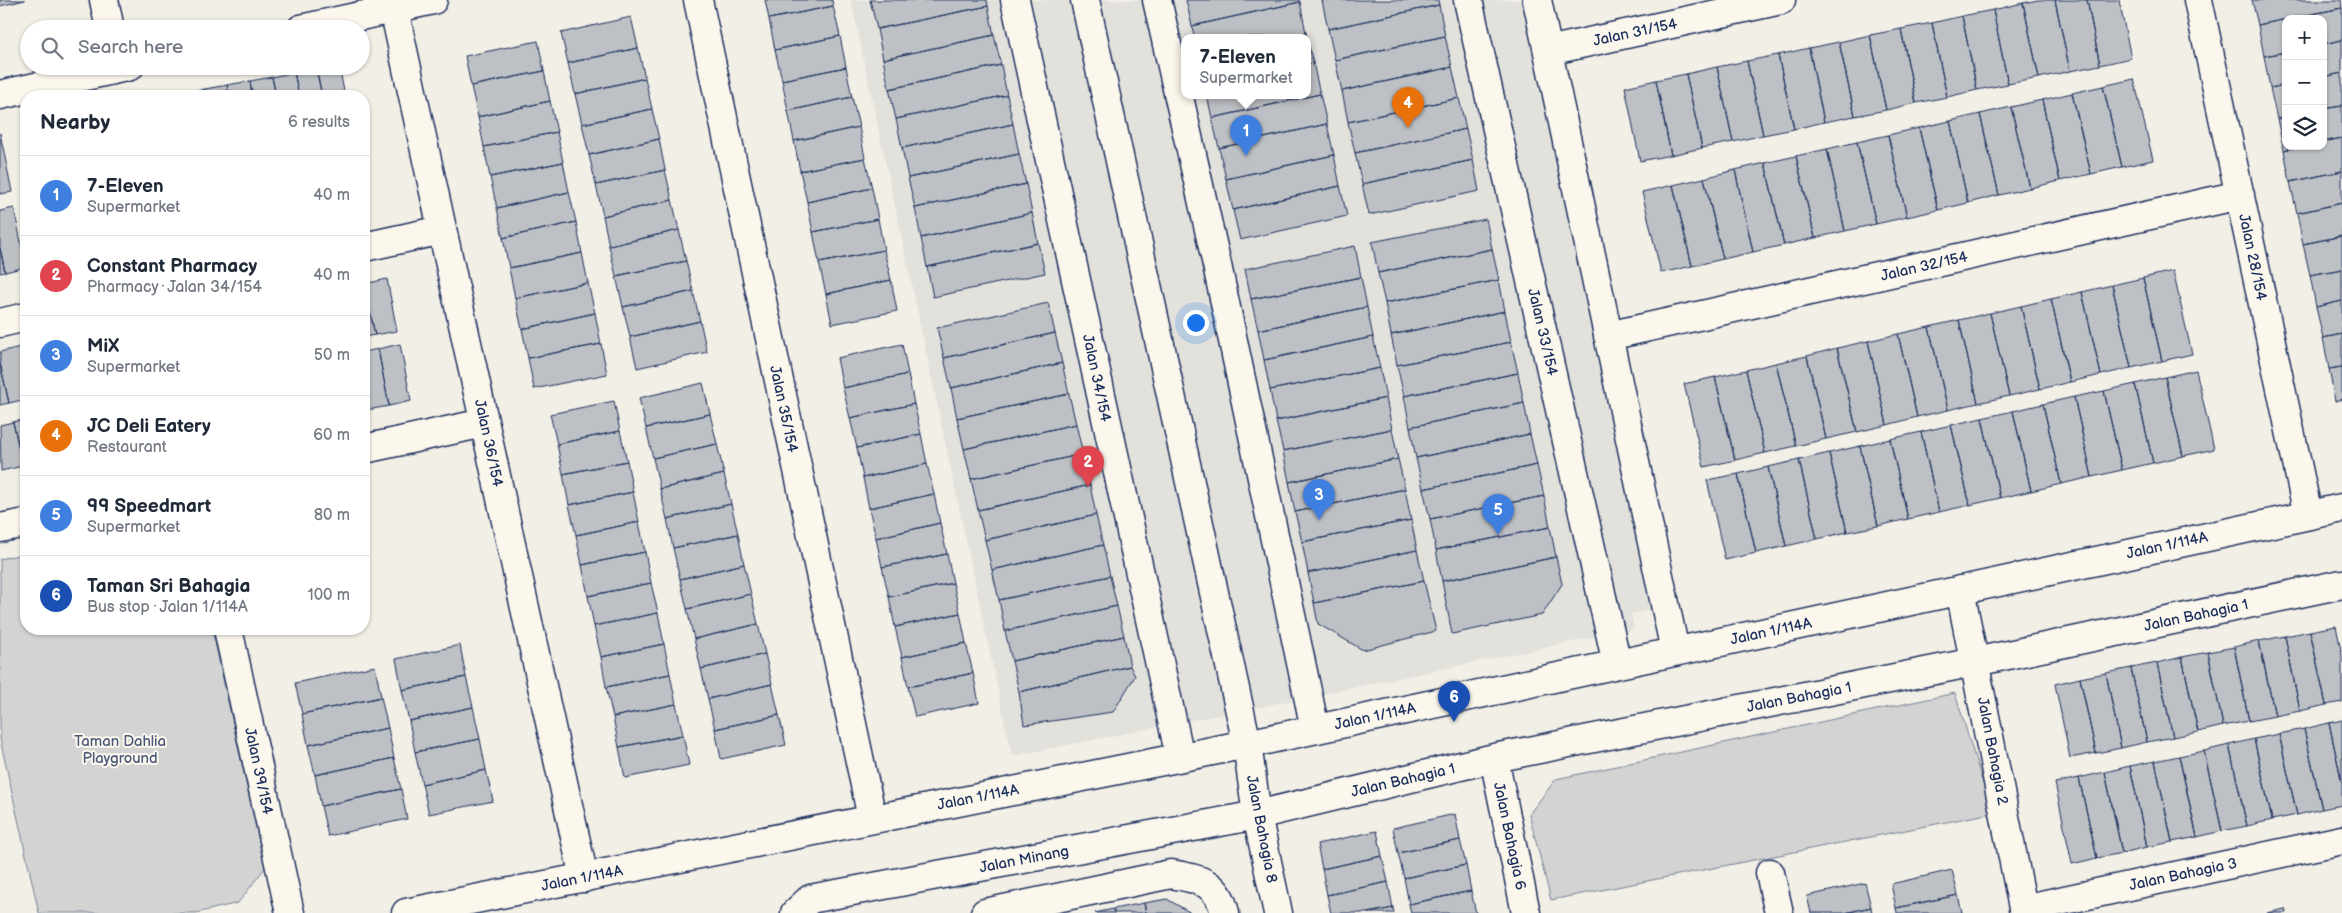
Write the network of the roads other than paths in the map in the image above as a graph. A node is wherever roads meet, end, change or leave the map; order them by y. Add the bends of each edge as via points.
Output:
1 (104, 0) edge
2 (433, 0) edge
3 (698, 0) edge
4 (1015, 0) edge
5 (1084, 0) edge
6 (1157, 0) edge
7 (1468, 0) edge
8 (1537, 0) edge
9 (1782, 0) edge
10 (2198, 0) edge
11 (394, 9) junction
12 (108, 20) edge
13 (343, 20) edge
14 (1548, 51) junction
15 (87, 75) edge
16 (20, 90) edge
17 (22, 90) edge
18 (0, 95) edge
19 (2240, 195) junction
20 (442, 230) junction
21 (370, 245) edge
22 (20, 318) edge
23 (0, 323) edge
24 (1608, 336) junction
25 (484, 423) junction
26 (370, 448) edge
27 (2342, 508) edge
28 (2308, 515) junction
29 (20, 523) edge
30 (0, 528) edge
31 (2342, 584) edge
32 (1960, 590) junction
33 (229, 635) edge
34 (1675, 651) junction
35 (1975, 662) junction
36 (1617, 664) junction
37 (1315, 729) junction
38 (1247, 744) junction
39 (1180, 757) junction
40 (1494, 758) junction
41 (1258, 815) junction
42 (872, 818) junction
43 (2342, 840) edge
44 (1770, 873) dead end
45 (584, 878) junction
46 (2024, 911) edge
47 (290, 913) edge
48 (406, 913) edge
49 (794, 913) edge
50 (985, 913) edge
51 (1225, 913) edge
52 (1278, 913) edge
53 (1526, 913) edge
54 (1778, 913) edge

1 - 12 street
2 - 11 street
3 - 42 street, Jalan 35/154
4 - 39 street, Jalan 34/154
5 - 38 street
6 - 37 street via 1217,265
7 - 36 street, Jalan 33/154
8 - 14 street
9 - 14 street, Jalan 31/154
10 - 19 street, Jalan 28/154
11 - 13 street
11 - 20 street, Jalan 36/154
14 - 24 street
15 - 17 street
16 - 18 street
19 - 24 street, Jalan 32/154
19 - 28 street, Jalan 28/154
20 - 21 street
20 - 25 street, Jalan 36/154
22 - 23 street
24 - 34 street
25 - 26 street
25 - 45 street, Jalan 36/154
27 - 28 street, Jalan 1/114A
28 - 32 street, Jalan 1/114A
29 - 30 street
31 - 35 street, Jalan Bahagia 1
32 - 34 street, Jalan 1/114A
32 - 35 street, Jalan Bahagia 2
33 - 47 street, Jalan 39/154
34 - 36 street, Jalan 1/114A
35 - 40 street, Jalan Bahagia 1
35 - 46 street, Jalan Bahagia 2
36 - 37 street, Jalan 1/114A
37 - 38 street, Jalan 1/114A
38 - 39 street, Jalan 1/114A
38 - 41 street, Jalan Bahagia 8
39 - 42 street, Jalan 1/114A
40 - 41 street, Jalan Bahagia 1
40 - 53 street, Jalan Bahagia 6
41 - 49 street, Jalan Minang via 810,899
41 - 52 street, Jalan Bahagia 8
42 - 45 street, Jalan 1/114A
43 - 46 street, Jalan Bahagia 3
44 - 54 street
45 - 48 street, Jalan 1/114A
50 - 51 street via 1170,874 1199,879 1213,888

